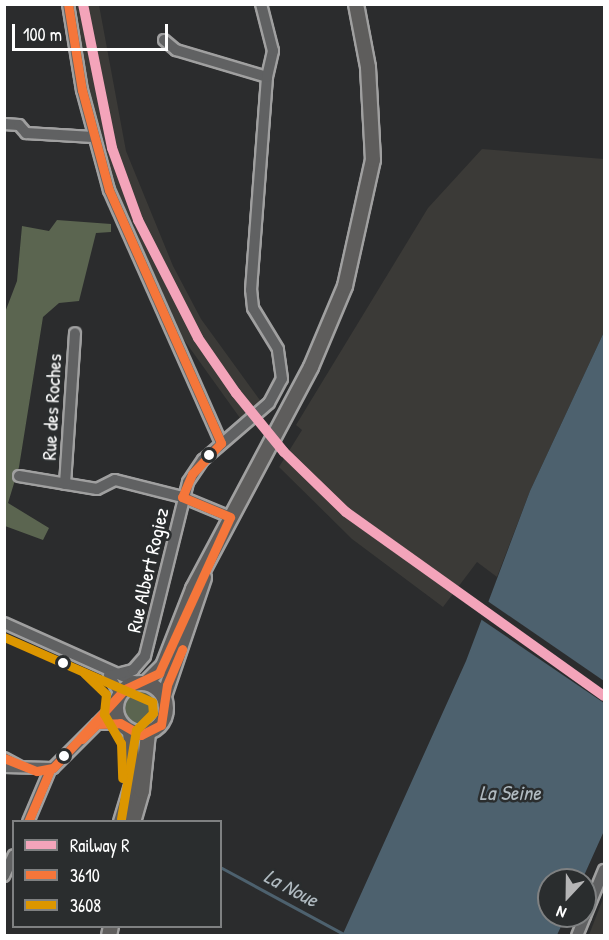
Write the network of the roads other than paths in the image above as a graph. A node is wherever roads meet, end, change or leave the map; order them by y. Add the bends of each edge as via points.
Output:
1 (68, 4) edge
2 (261, 4) edge
3 (356, 4) edge
4 (164, 40) dead end
5 (267, 76) junction
6 (4, 124) edge
7 (93, 137) junction
8 (75, 333) dead end
9 (221, 443) junction
10 (19, 476) dead end
11 (65, 484) junction
12 (182, 497) junction
13 (230, 517) junction
14 (206, 564) junction
15 (4, 623) edge
16 (110, 674) junction
17 (142, 683) junction
18 (164, 696) junction
19 (118, 700) junction
20 (97, 723) junction
21 (125, 727) junction
22 (148, 733) junction
23 (4, 758) edge
24 (4, 767) edge
25 (20, 767) junction
26 (50, 770) junction
27 (29, 820) edge
28 (122, 820) edge
29 (134, 820) edge
30 (12, 859) edge
31 (604, 870) edge
32 (4, 876) edge
33 (597, 887) edge

1 - 7 street
2 - 5 street, Rue Albert Rogiez via 273,49
3 - 13 main road via 373,121 365,215 333,317
4 - 5 street via 176,50
5 - 9 street, Rue Albert Rogiez via 251,290 254,308 278,349 282,379 269,403
6 - 7 street via 19,125 26,133
7 - 9 street via 127,242
8 - 11 street, Rue des Roches
9 - 12 street, Rue Albert Rogiez via 192,474
10 - 11 street, Rue des Roches
11 - 12 street, Rue des Roches via 97,489 115,480
12 - 13 street, Rue des Roches
12 - 16 street, Rue Albert Rogiez via 147,650 133,670
13 - 14 main road
14 - 17 main road via 163,666
14 - 18 main road via 196,611
15 - 16 street
16 - 17 street
16 - 19 street
17 - 18 main road
17 - 19 main road
18 - 22 main road via 165,718
19 - 20 street
19 - 21 main road
20 - 21 street
20 - 26 street
21 - 22 main road
21 - 28 main road via 134,779
22 - 29 main road via 142,791
23 - 25 street
24 - 25 street
25 - 26 street
26 - 27 street
30 - 32 street
31 - 33 street

